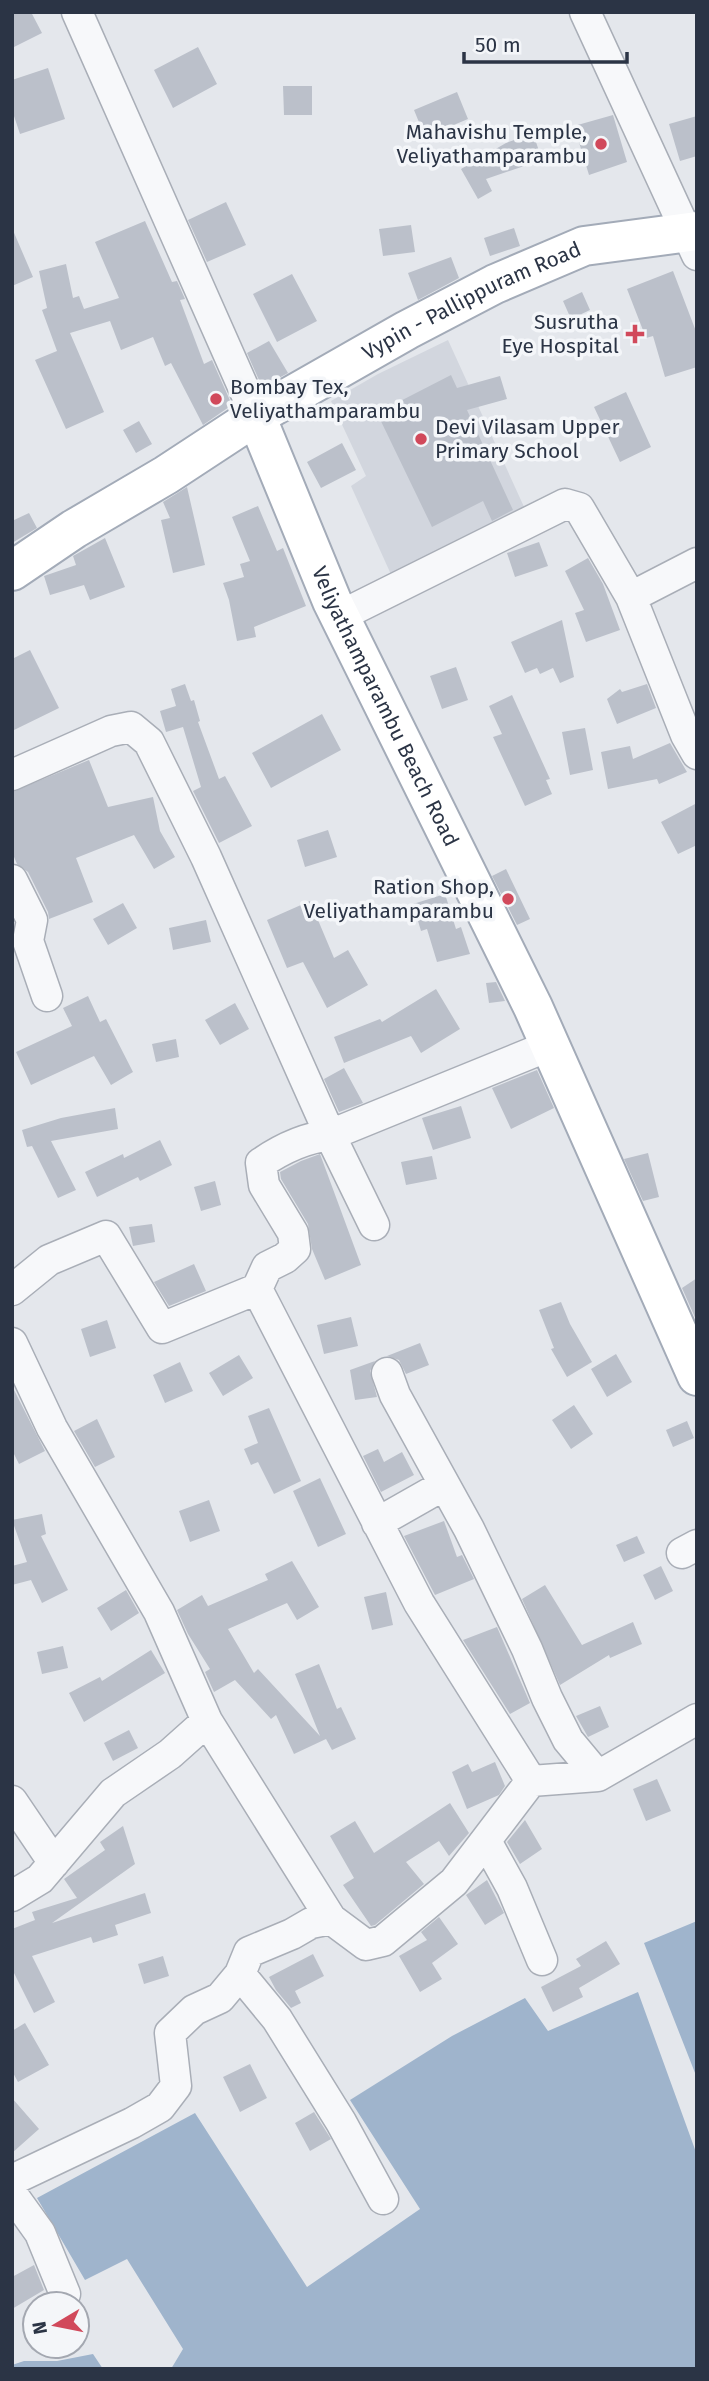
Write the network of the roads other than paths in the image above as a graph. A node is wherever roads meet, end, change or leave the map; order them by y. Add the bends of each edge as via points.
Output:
1 (77, 12) edge
2 (585, 12) edge
3 (694, 240) edge
4 (256, 416) junction
5 (697, 563) edge
6 (12, 571) edge
7 (631, 597) junction
8 (340, 616) junction
9 (697, 754) edge
10 (12, 775) edge
11 (12, 880) edge
12 (47, 996) dead end
13 (551, 1045) junction
14 (330, 1135) junction
15 (374, 1225) dead end
16 (257, 1289) junction
17 (12, 1290) edge
18 (12, 1343) edge
19 (387, 1373) dead end
20 (697, 1376) edge
21 (444, 1485) junction
22 (377, 1522) junction
23 (697, 1719) edge
24 (207, 1721) junction
25 (598, 1776) junction
26 (531, 1781) junction
27 (12, 1801) edge
28 (486, 1841) junction
29 (54, 1863) junction
30 (12, 1896) edge
31 (331, 1919) junction
32 (541, 1960) dead end
33 (240, 1974) junction
34 (12, 2180) edge
35 (12, 2194) edge
36 (383, 2199) dead end
37 (63, 2290) edge

1 - 4 street
2 - 3 street
3 - 4 main road, Vypin - Pallippuram Road via 584,246 495,284
4 - 6 main road, Vypin - Pallippuram Road
4 - 8 main road, Veliyathamparambu Beach Road
5 - 7 street
7 - 8 street via 579,508 565,504
7 - 9 street
8 - 13 main road, Veliyathamparambu Beach Road
10 - 14 street via 111,731 131,727 149,743 206,857
11 - 12 street via 32,919 28,941
13 - 14 street
13 - 20 main road, Veliyathamparambu Beach Road
14 - 15 street
14 - 16 street via 310,1137 261,1163 264,1185 293,1233 295,1249 267,1267
16 - 17 street via 162,1328 106,1236 49,1260
16 - 22 street
18 - 24 street via 52,1428 159,1612
19 - 21 street
21 - 22 street
21 - 25 street via 568,1740
22 - 26 street via 419,1603
23 - 25 street
24 - 29 street via 170,1754 113,1793
24 - 31 street
25 - 26 street
26 - 28 street
27 - 29 street
28 - 31 street via 454,1882 383,1941 366,1945
28 - 32 street via 512,1888
29 - 30 street via 40,1879
31 - 33 street via 310,1923 249,1952
33 - 34 street via 220,1998 194,2011 170,2033 176,2087 160,2107
33 - 36 street via 277,2019
35 - 37 street via 40,2233

